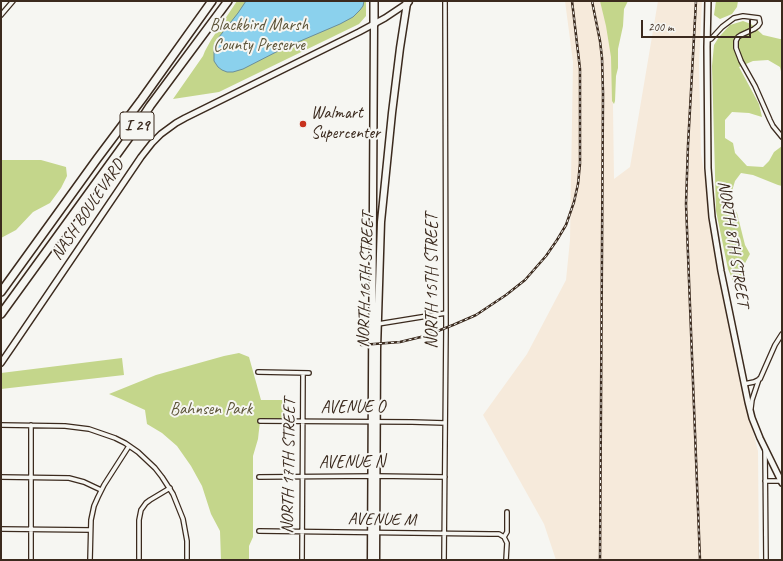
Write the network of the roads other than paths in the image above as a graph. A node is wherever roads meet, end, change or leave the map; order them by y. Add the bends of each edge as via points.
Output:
1 (13, 1) edge
2 (212, 1) edge
3 (228, 1) edge
4 (374, 1) edge
5 (445, 1) edge
6 (708, 1) edge
7 (408, 2) edge
8 (1, 15) edge
9 (374, 24) junction
10 (708, 40) junction
11 (782, 137) edge
12 (1, 292) edge
13 (446, 313) junction
14 (1, 314) edge
15 (378, 324) junction
16 (782, 334) edge
17 (1, 363) edge
18 (258, 372) dead end
19 (303, 373) junction
20 (309, 373) dead end
21 (760, 379) junction
22 (744, 384) junction
23 (751, 413) junction
24 (260, 421) dead end
25 (302, 421) junction
26 (374, 422) junction
27 (445, 423) junction
28 (1, 425) edge
29 (32, 425) junction
30 (129, 446) junction
31 (765, 449) junction
32 (302, 476) junction
33 (374, 476) junction
34 (1, 477) edge
35 (259, 477) dead end
36 (445, 477) junction
37 (31, 478) junction
38 (765, 481) junction
39 (781, 482) edge
40 (170, 488) junction
41 (101, 490) junction
42 (507, 512) dead end
43 (1, 529) edge
44 (31, 530) junction
45 (90, 530) junction
46 (259, 531) dead end
47 (302, 532) junction
48 (373, 532) junction
49 (445, 533) junction
50 (504, 537) junction
51 (31, 560) edge
52 (90, 560) edge
53 (139, 560) edge
54 (187, 560) edge
55 (302, 560) edge
56 (371, 560) edge
57 (376, 560) edge
58 (444, 560) edge
59 (506, 560) edge
60 (766, 560) edge

1 - 8 street
2 - 12 highway, I 29
3 - 14 highway, I 29
4 - 9 highway
5 - 13 street, NORTH 15TH STREET
6 - 10 street, NORTH 8TH STREET
7 - 9 street, NASH BOULEVARD
7 - 15 main road, NORTH 16TH STREET via 400,48 381,222
9 - 17 street, NASH BOULEVARD via 185,118 161,134 141,157
9 - 26 main road, NORTH 16TH STREET
10 - 11 street via 734,18 759,18 758,26 738,37 736,48 773,126
10 - 22 street, NORTH 8TH STREET via 710,198 721,272
13 - 15 street
13 - 27 street, NORTH 15TH STREET
15 - 26 main road, NORTH 16TH STREET
16 - 21 street
18 - 19 street
19 - 20 street
19 - 25 street, NORTH 17TH STREET
21 - 22 street
21 - 23 street via 752,400
22 - 23 street, NORTH 8TH STREET
23 - 31 street, NORTH 8TH STREET
24 - 25 street, AVENUE O
25 - 26 street, AVENUE O
25 - 32 street, NORTH 17TH STREET
26 - 27 street, AVENUE O
26 - 33 main road, NORTH 16TH STREET
27 - 36 street, NORTH 15TH STREET
28 - 29 street
29 - 30 street via 89,429 111,436
29 - 37 street
30 - 40 street via 155,468
30 - 41 street
31 - 38 street
31 - 39 street, NORTH 8TH STREET
32 - 33 street, AVENUE N
32 - 35 street, AVENUE N
32 - 47 street, NORTH 17TH STREET
33 - 36 street, AVENUE N
33 - 48 main road, NORTH 16TH STREET
34 - 37 street
36 - 49 street, NORTH 15TH STREET
37 - 41 street via 69,478
37 - 44 street
38 - 39 street
38 - 60 street
40 - 53 street via 146,503 141,510
40 - 54 street via 183,518
41 - 45 street via 94,506
42 - 50 street via 507,532
43 - 44 street
44 - 45 street
44 - 51 street
45 - 52 street
46 - 47 street, AVENUE M
47 - 48 street, AVENUE M
47 - 55 street, NORTH 17TH STREET
48 - 49 street, AVENUE M
48 - 56 main road, NORTH 16TH STREET
48 - 57 main road, NORTH 16TH STREET
49 - 50 street, AVENUE M via 499,534
49 - 58 street, NORTH 15TH STREET
50 - 59 street via 507,543

